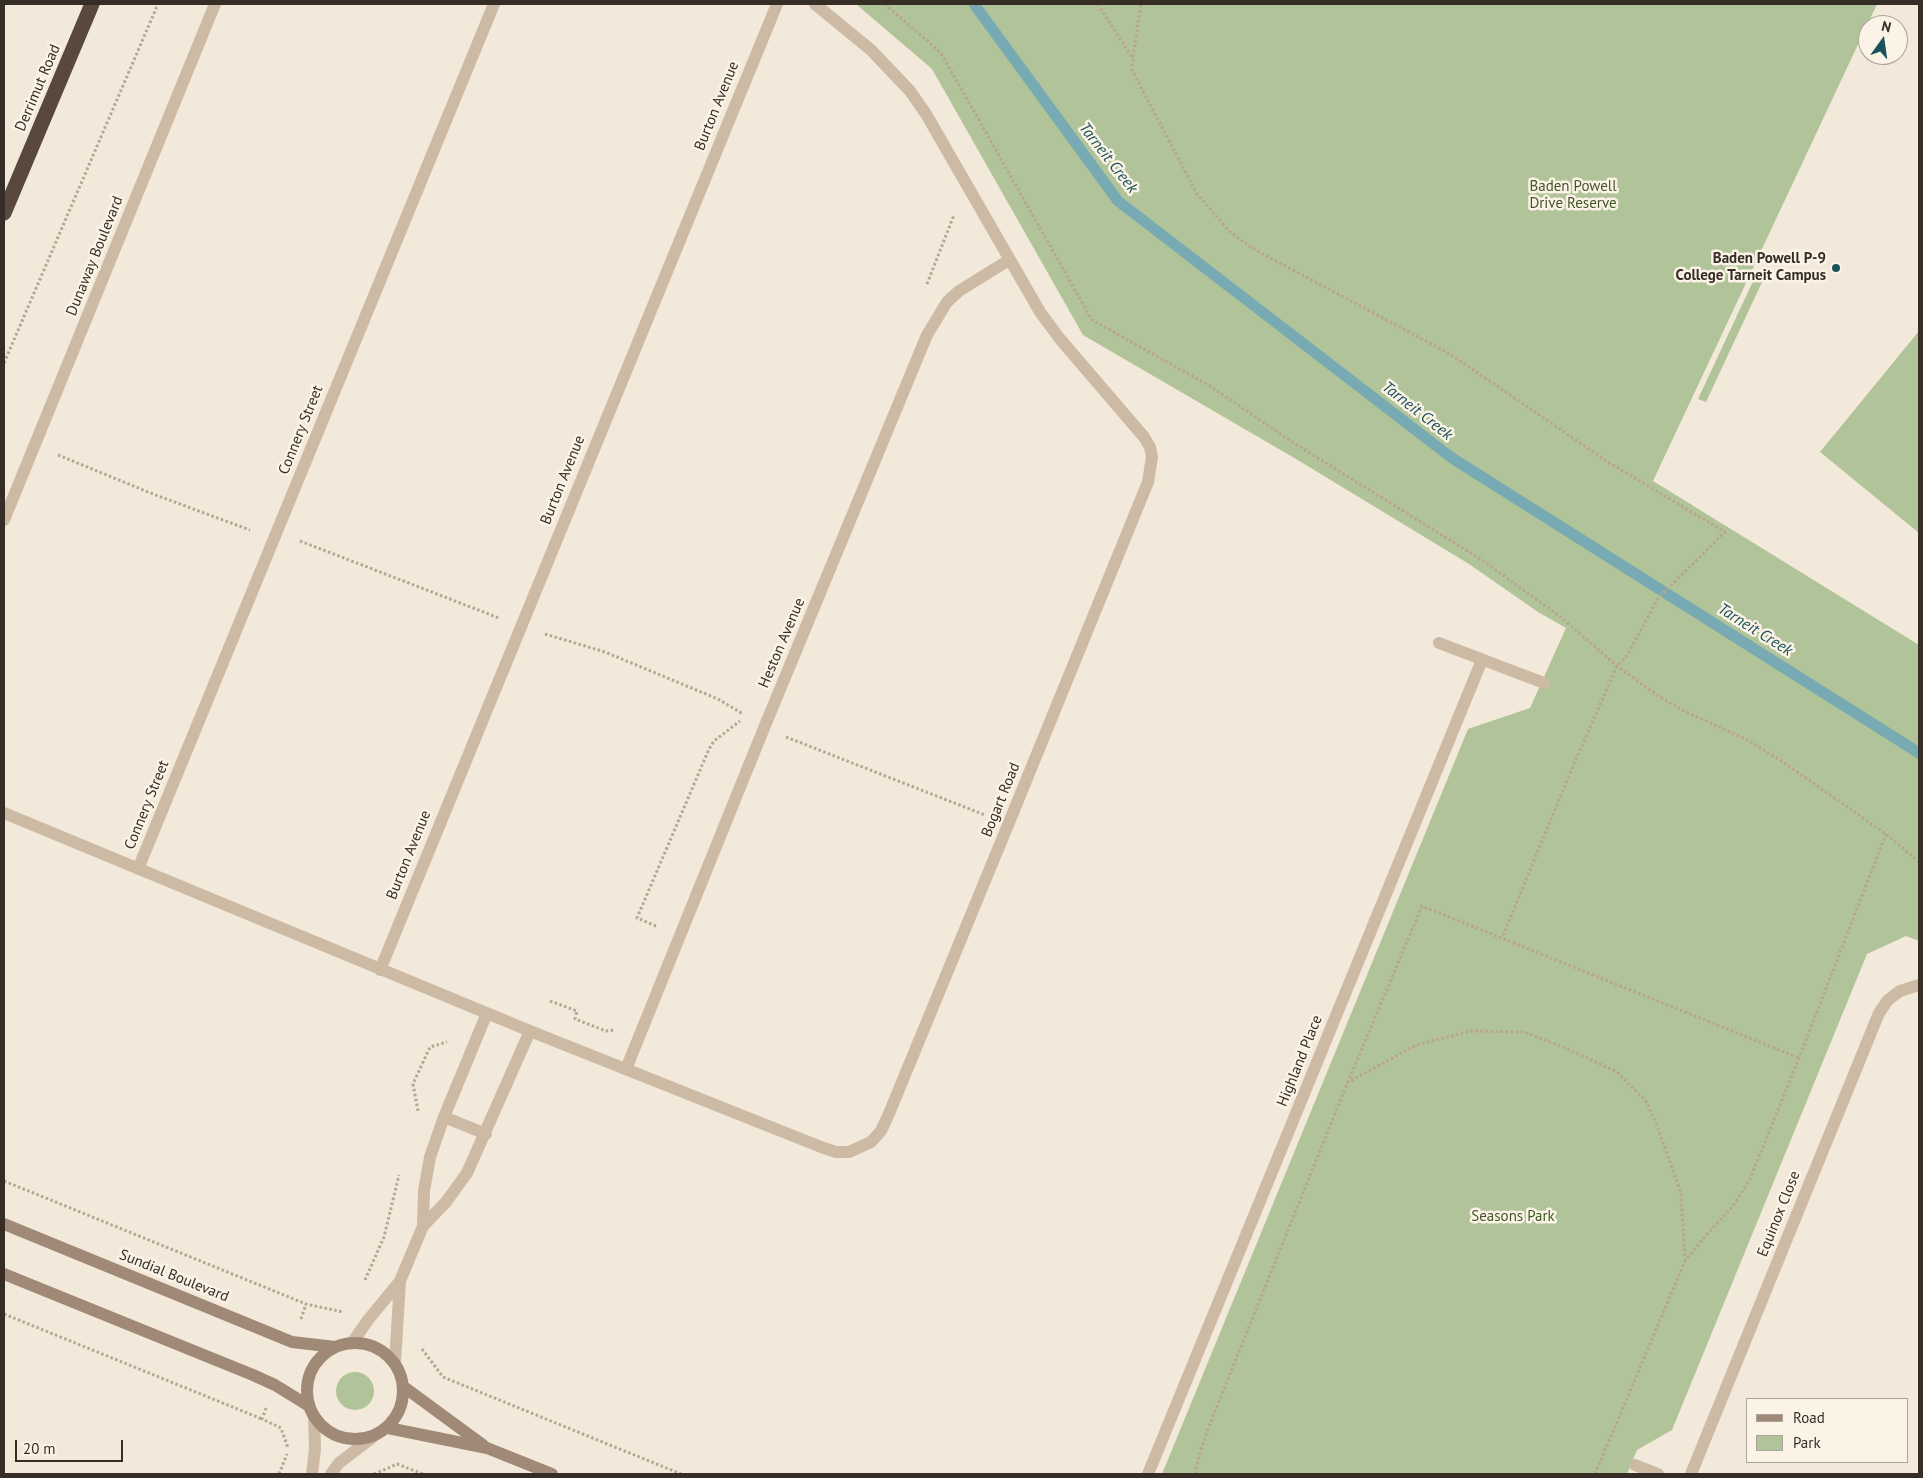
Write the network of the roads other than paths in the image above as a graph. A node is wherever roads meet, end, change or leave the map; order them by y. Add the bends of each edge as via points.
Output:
1 (92, 4) edge
2 (215, 4) edge
3 (494, 4) edge
4 (777, 4) edge
5 (814, 4) edge
6 (4, 213) edge
7 (1009, 260) junction
8 (4, 520) edge
9 (1439, 643) dead end
10 (1482, 660) junction
11 (1544, 684) dead end
12 (4, 813) edge
13 (138, 869) junction
14 (380, 970) junction
15 (1919, 985) edge
16 (487, 1013) junction
17 (530, 1031) junction
18 (626, 1069) junction
19 (444, 1117) junction
20 (486, 1134) junction
21 (4, 1224) edge
22 (423, 1226) junction
23 (4, 1274) edge
24 (400, 1282) junction
25 (352, 1342) junction
26 (335, 1347) junction
27 (395, 1362) junction
28 (404, 1387) junction
29 (312, 1411) junction
30 (388, 1428) junction
31 (373, 1437) junction
32 (487, 1448) junction
33 (1635, 1465) dead end
34 (312, 1474) edge
35 (330, 1474) edge
36 (552, 1474) edge
37 (1148, 1474) edge
38 (1658, 1474) edge
39 (1691, 1474) edge

1 - 6 highway, Derrimut Road
2 - 8 street, Dunaway Boulevard
3 - 13 street, Connery Street
4 - 14 street, Burton Avenue
5 - 7 street via 871,50 910,91
7 - 18 street, Heston Avenue via 959,291 947,302 927,335
7 - 18 street, Bogart Road via 1060,339 1144,437 1150,447 1152,466 1138,508 881,1131 872,1142 849,1152 836,1152
9 - 10 street
10 - 11 street
10 - 37 street, Highland Place
12 - 13 street
13 - 14 street
14 - 16 street
15 - 39 street, Equinox Close via 1900,991 1879,1013
16 - 17 street
16 - 19 street
17 - 18 street
17 - 20 street
19 - 20 street
19 - 22 street via 430,1157 424,1191
20 - 22 street via 467,1173
21 - 26 street, Sundial Boulevard via 292,1342
22 - 24 street
23 - 29 street via 253,1375 275,1385
24 - 25 street
24 - 27 street
25 - 26 street
25 - 27 street via 368,1344
26 - 29 street via 318,1360 308,1379 307,1393
27 - 28 street
28 - 30 street via 403,1402
28 - 32 street
29 - 31 street via 325,1429 340,1437 356,1440
29 - 34 street via 315,1449
30 - 31 street
30 - 32 street
31 - 35 street
32 - 36 street
33 - 38 street

